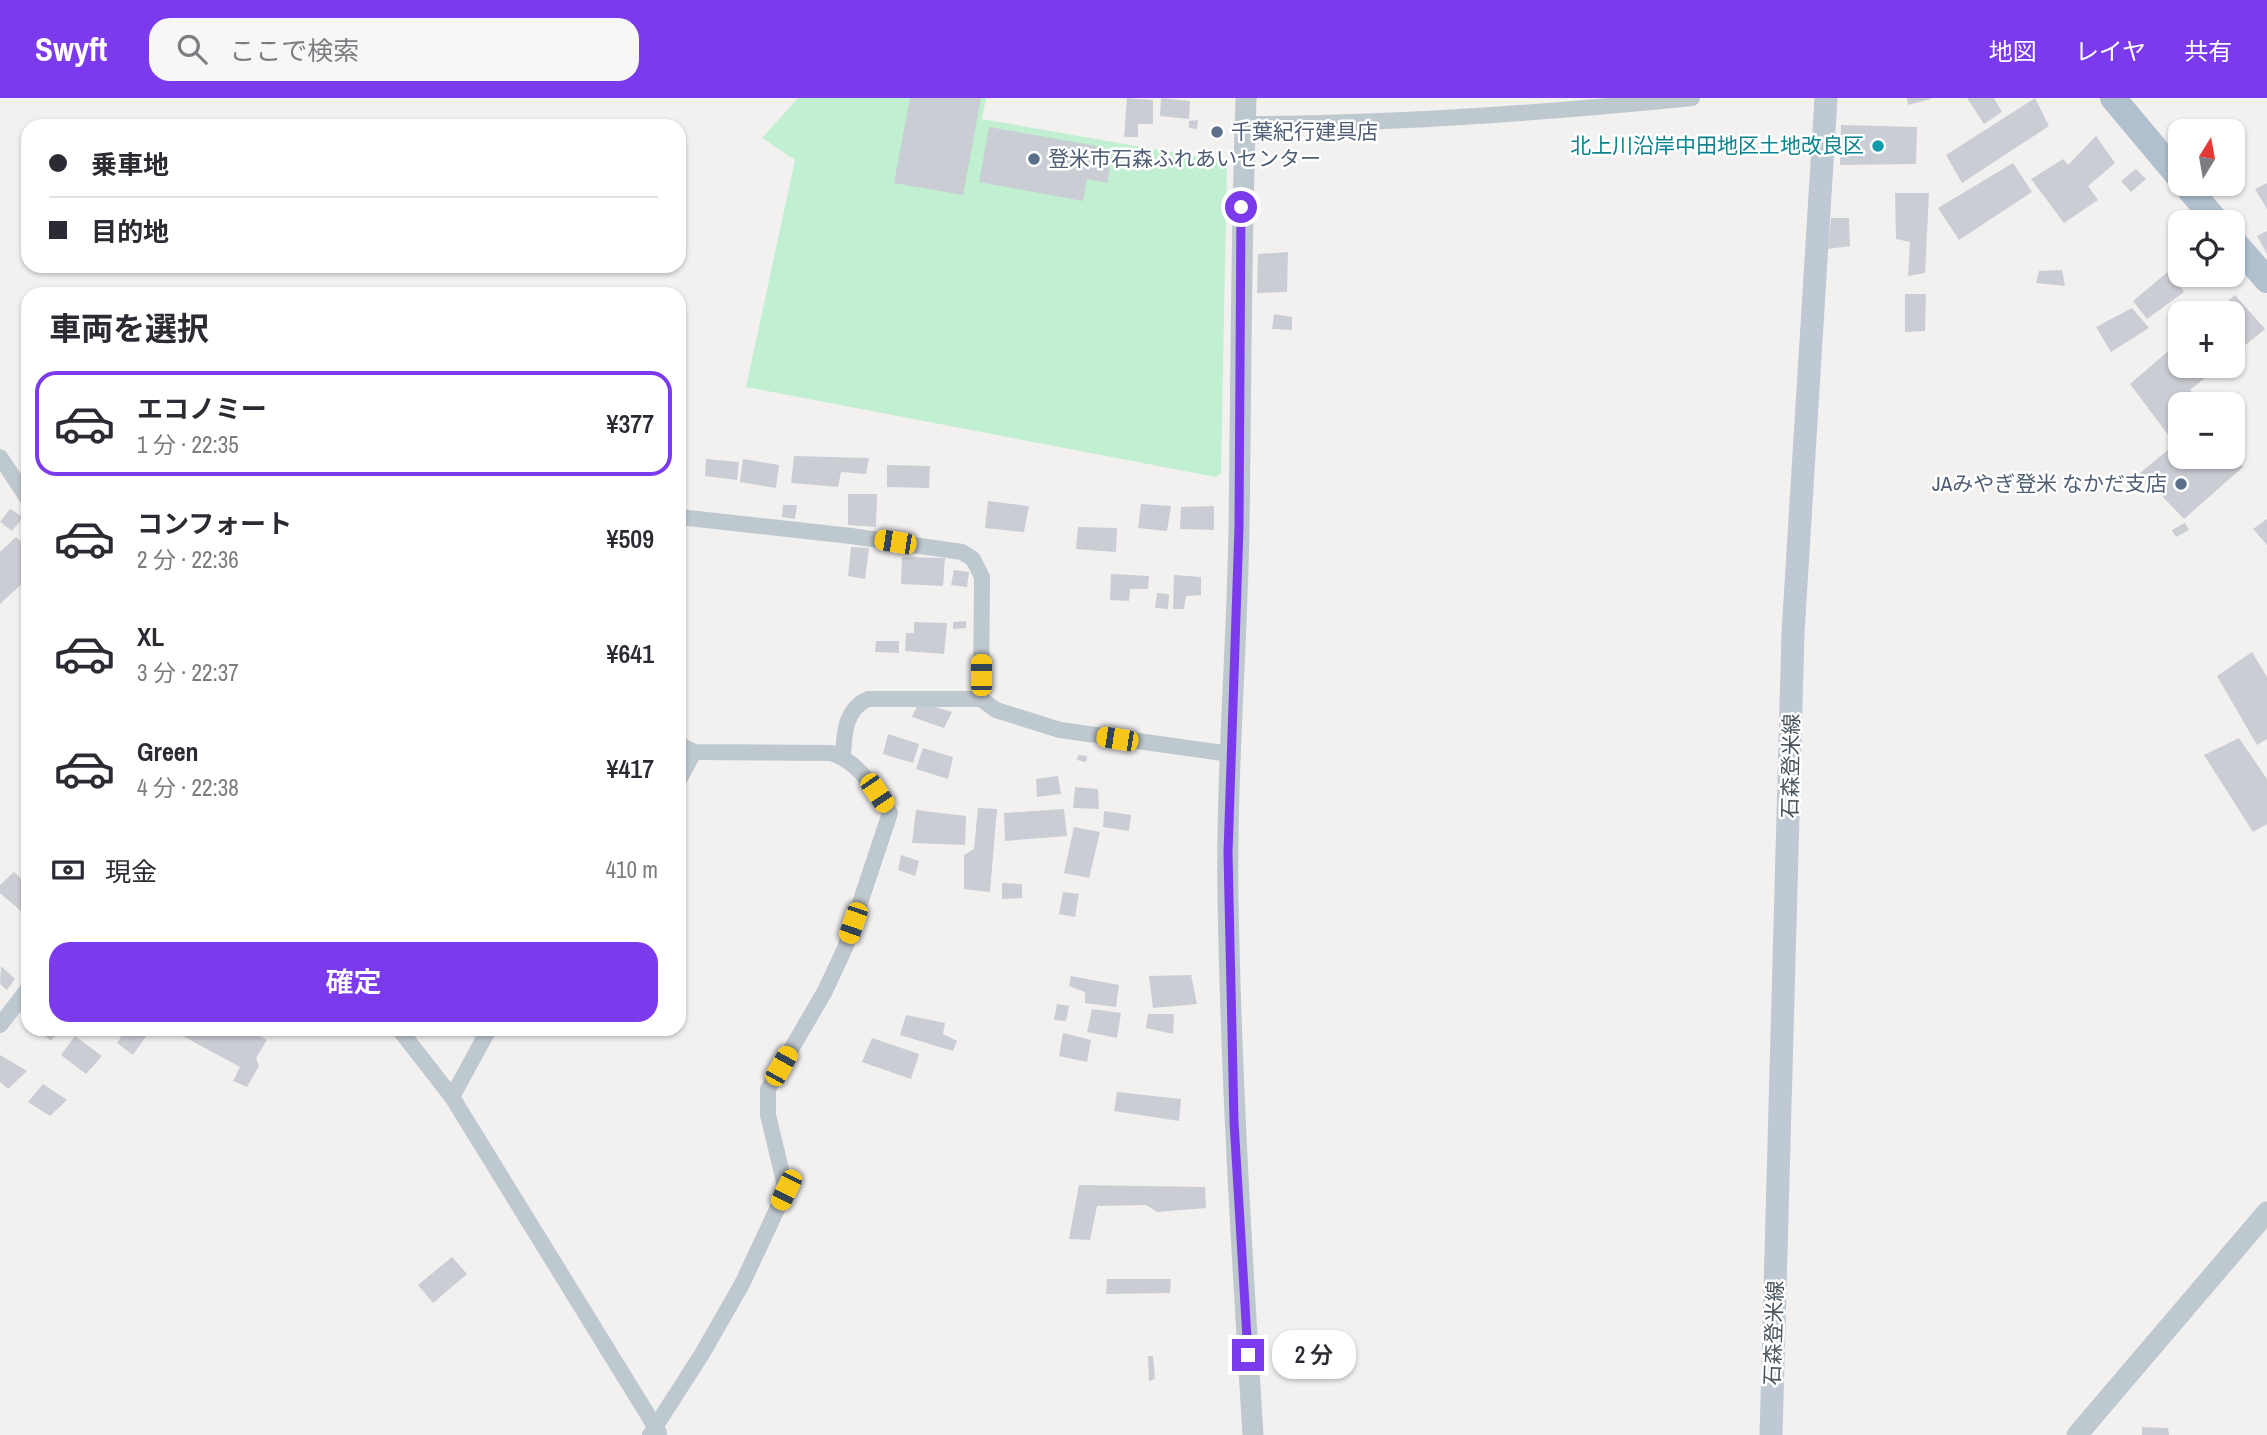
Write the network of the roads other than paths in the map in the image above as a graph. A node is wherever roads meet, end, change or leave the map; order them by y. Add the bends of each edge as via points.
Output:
1 (1246, 98) edge
2 (1692, 98) edge
3 (1826, 98) edge
4 (2113, 98) edge
5 (1245, 124) junction
6 (2168, 164) edge
7 (2195, 196) edge
8 (2207, 210) edge
9 (2245, 255) edge
10 (2267, 280) edge
11 (0, 457) edge
12 (21, 488) edge
13 (686, 518) edge
14 (981, 699) junction
15 (686, 748) edge
16 (694, 752) junction
17 (1230, 754) junction
18 (843, 757) junction
19 (686, 767) edge
20 (21, 998) edge
21 (0, 1025) edge
22 (404, 1036) edge
23 (485, 1036) edge
24 (452, 1097) junction
25 (2267, 1212) edge
26 (654, 1432) edge
27 (1253, 1435) edge
28 (1771, 1435) edge
29 (2077, 1435) edge

1 - 5 street
2 - 5 street via 1492,115
3 - 28 main road, 石森登米線 via 1793,633
4 - 6 main road
5 - 17 street via 1239,527
7 - 8 main road
9 - 10 main road
11 - 12 street
13 - 14 street via 962,552 973,559 982,577
14 - 17 street via 996,710 1060,730
14 - 18 street via 868,699 856,704 850,713
15 - 16 street
16 - 18 street via 831,753
16 - 19 street
17 - 27 street via 1234,1122
18 - 26 street via 863,773 890,813 845,948 768,1089 768,1115 786,1190 729,1307
20 - 21 street
22 - 24 street
23 - 24 street
24 - 26 street
25 - 29 street

